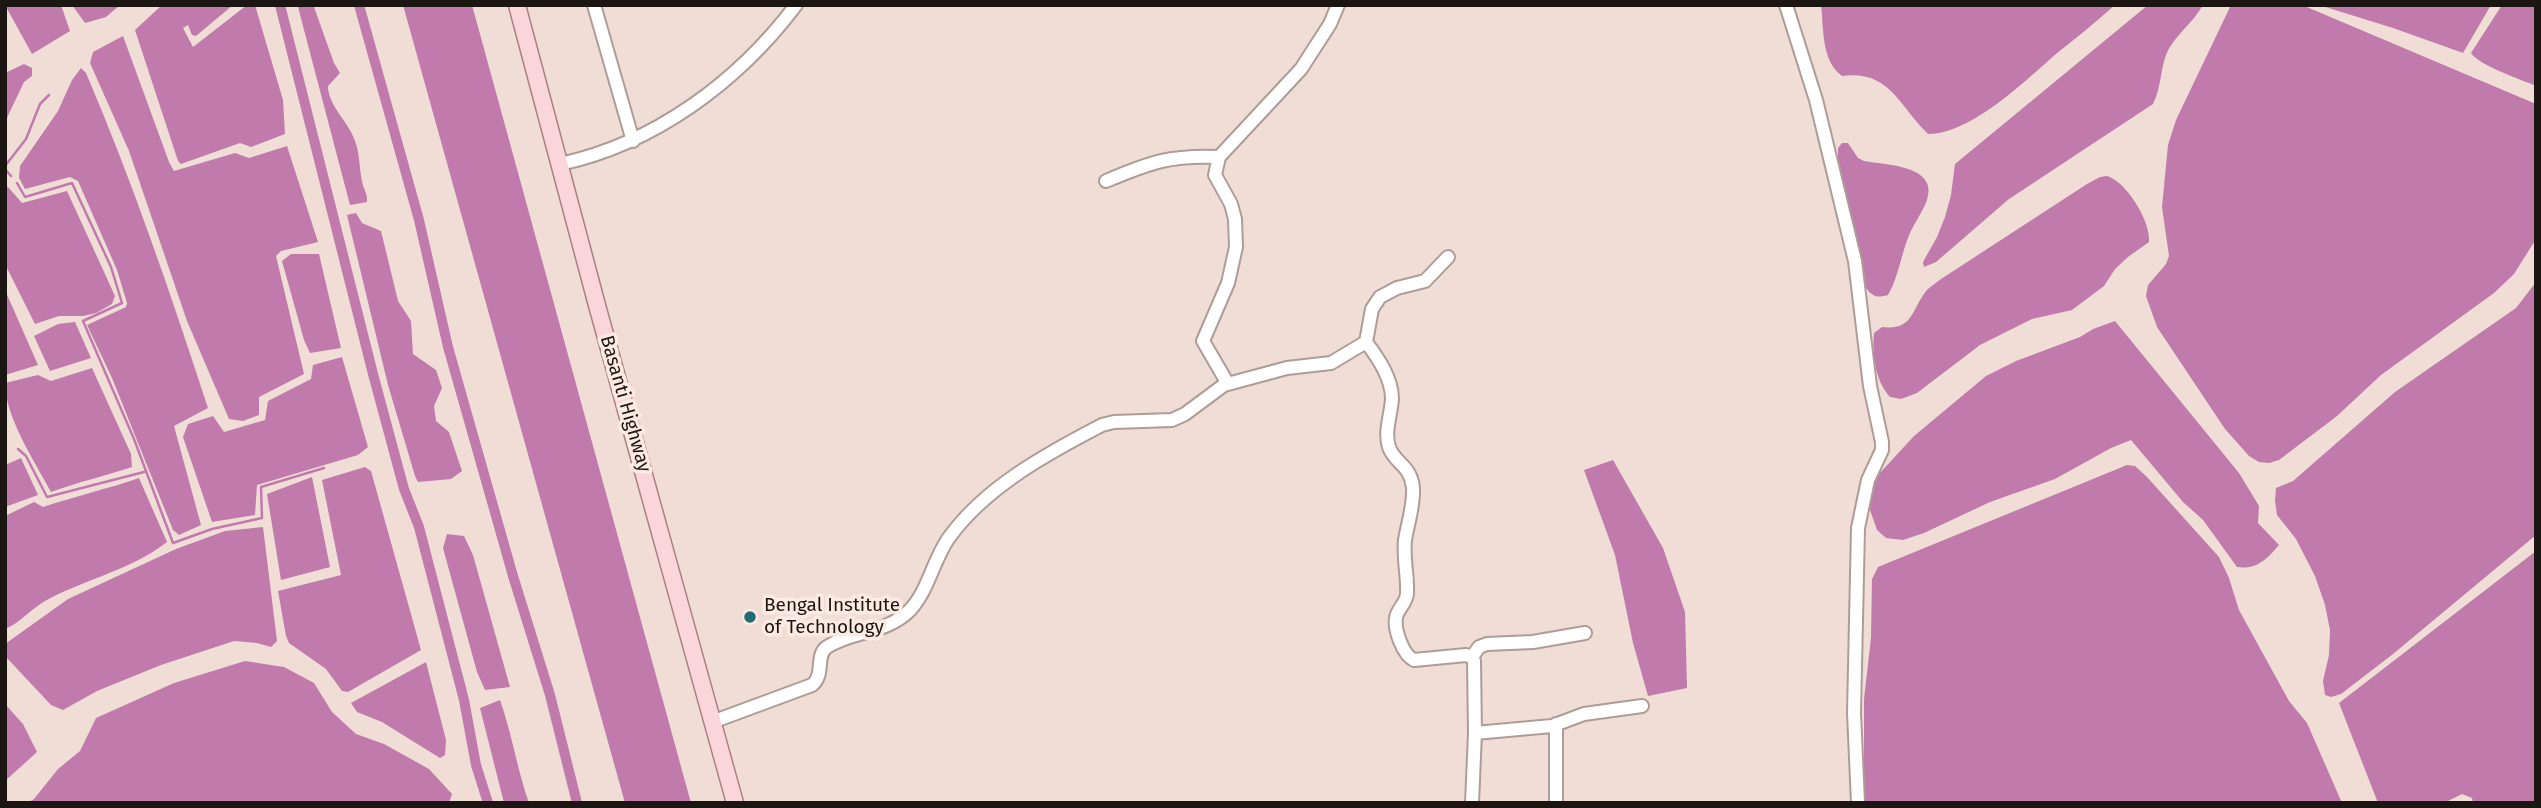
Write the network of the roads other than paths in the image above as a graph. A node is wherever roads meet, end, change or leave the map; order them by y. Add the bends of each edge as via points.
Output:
1 (517, 5) edge
2 (594, 5) edge
3 (796, 5) edge
4 (1338, 5) edge
5 (1786, 5) edge
6 (633, 141) junction
7 (1219, 157) junction
8 (559, 164) junction
9 (1106, 181) dead end
10 (1448, 257) dead end
11 (1366, 342) junction
12 (1228, 384) junction
13 (1585, 633) dead end
14 (1472, 657) junction
15 (1643, 706) dead end
16 (712, 722) junction
17 (1556, 724) junction
18 (1475, 733) junction
19 (735, 803) edge
20 (1472, 803) edge
21 (1556, 803) edge
22 (1858, 803) edge

1 - 8 main road, Basanti Highway
2 - 6 street
3 - 6 street via 734,72 669,121
4 - 7 street via 1301,69
5 - 22 street via 1816,100 1855,261 1870,386 1882,442 1858,528 1854,713
6 - 8 street
7 - 9 street via 1169,158
7 - 12 street via 1215,175 1231,204 1236,247 1203,341
8 - 16 main road, Basanti Highway
10 - 11 street via 1425,281 1391,290 1376,302
11 - 12 street via 1331,363 1287,368
11 - 14 street via 1389,382 1390,450 1407,469 1413,485 1405,550 1407,596 1396,618 1399,635 1414,660
12 - 16 street via 1172,420 1102,425 1012,478 952,533 917,600 901,617 824,649 819,675 812,684
13 - 14 street via 1487,644
14 - 18 street
15 - 17 street via 1584,714
16 - 19 main road, Basanti Highway
17 - 18 street
17 - 21 street
18 - 20 street

